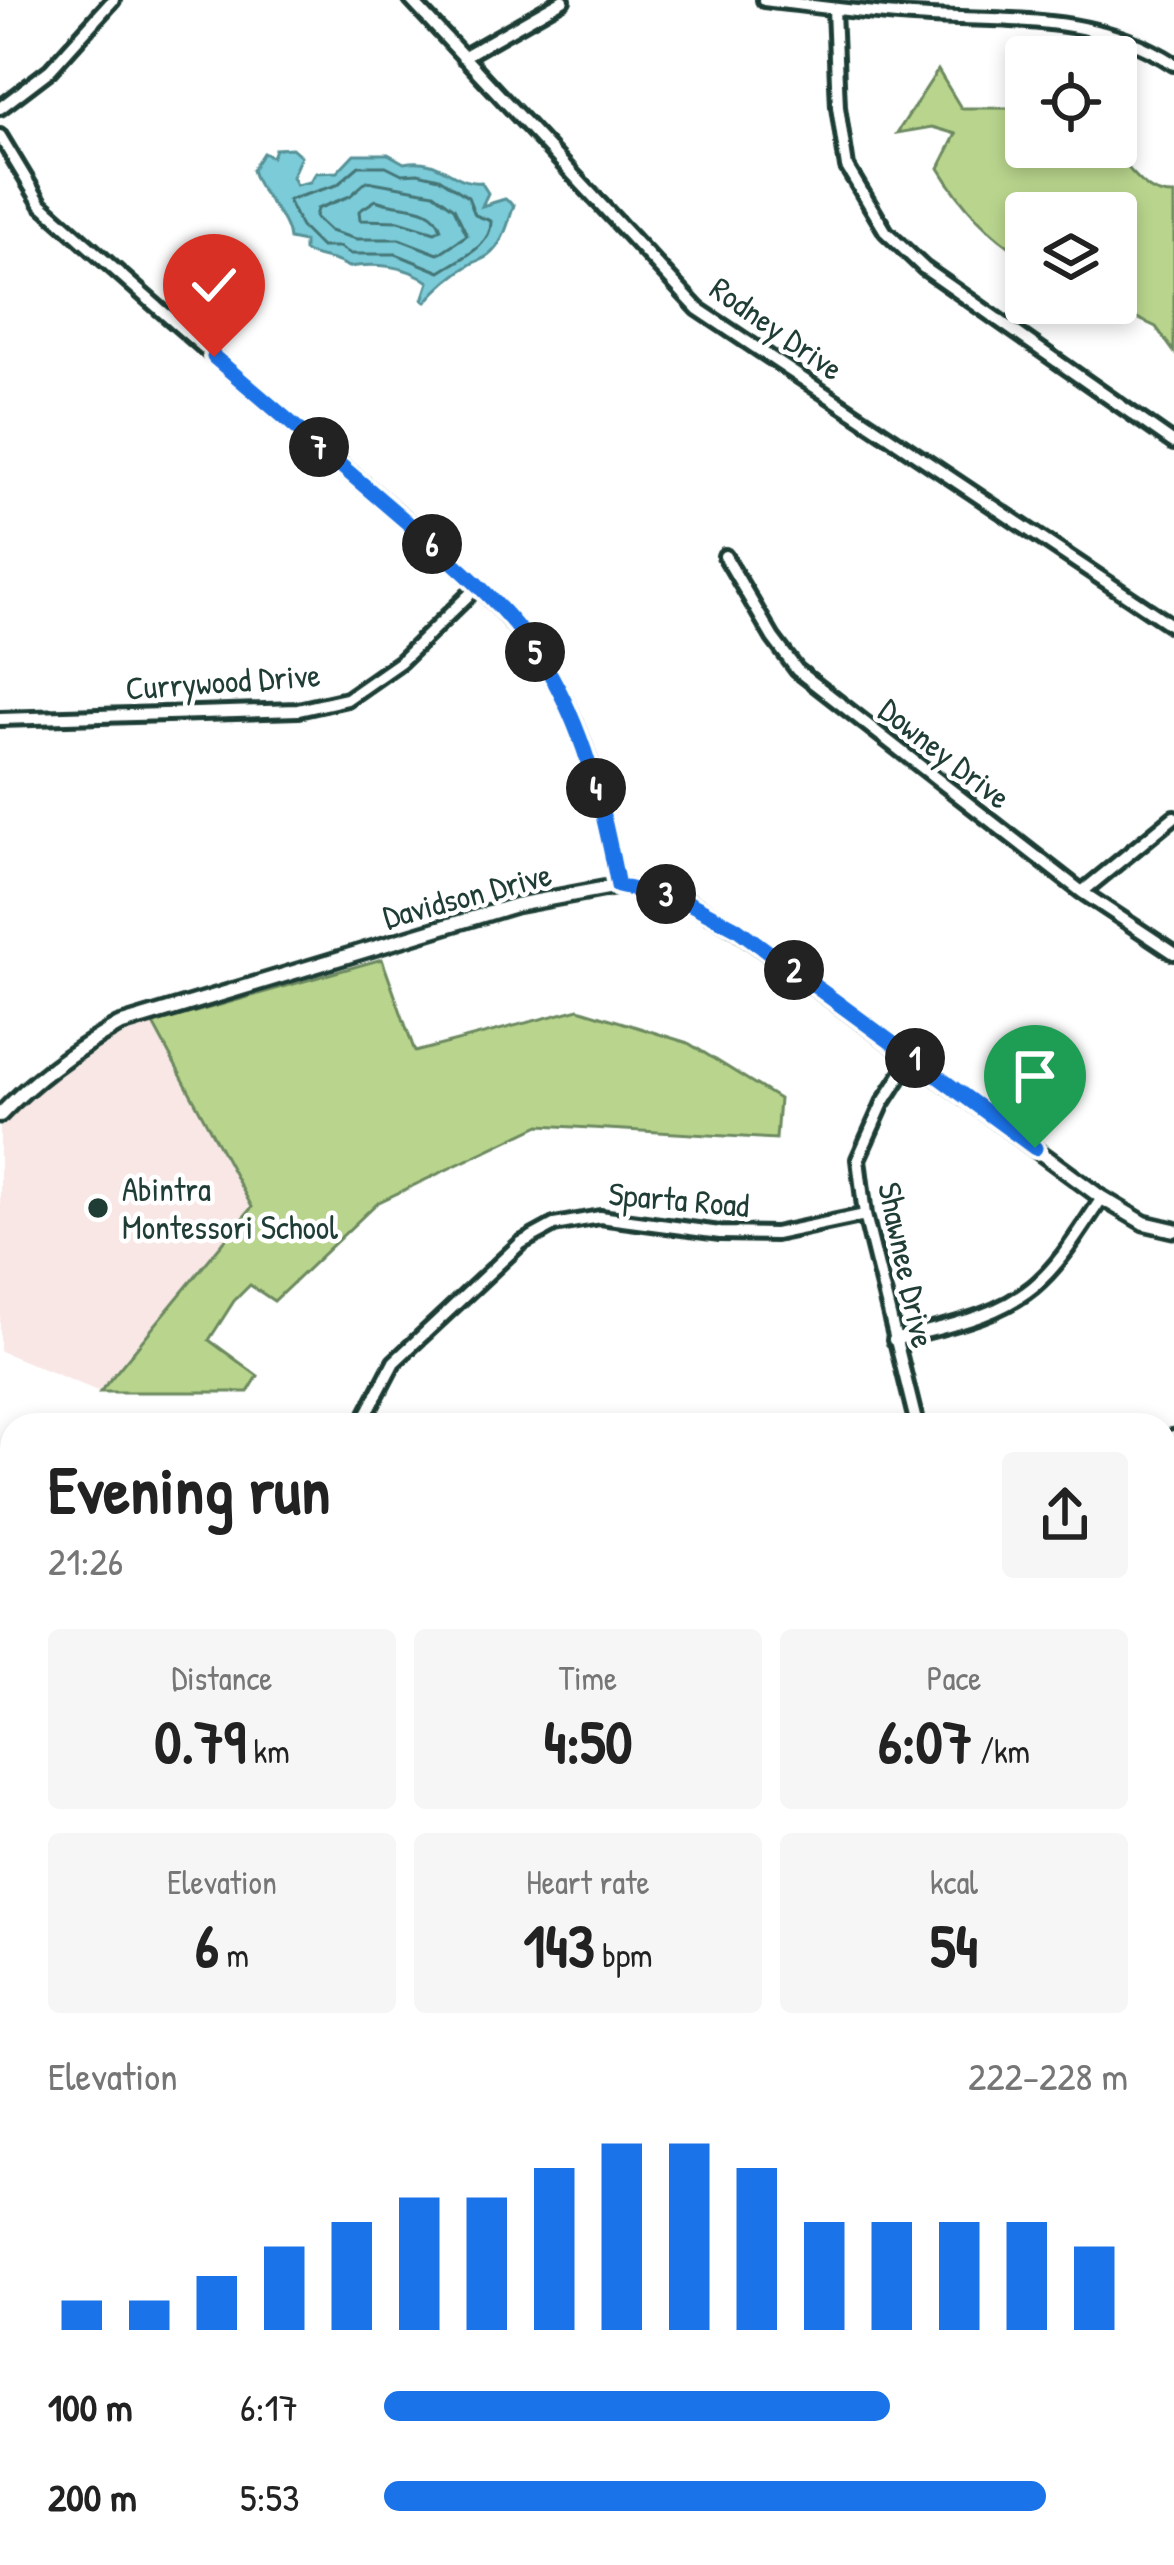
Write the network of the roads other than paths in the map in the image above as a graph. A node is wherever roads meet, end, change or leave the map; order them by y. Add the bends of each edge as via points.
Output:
1 (113, 0) edge
2 (411, 0) edge
3 (562, 0) edge
4 (764, 0) edge
5 (833, 8) junction
6 (463, 57) junction
7 (1174, 64) edge
8 (0, 108) edge
9 (0, 136) edge
10 (1174, 443) edge
11 (725, 556) dead end
12 (478, 586) junction
13 (1174, 627) edge
14 (0, 719) edge
15 (1174, 817) edge
16 (618, 886) junction
17 (1082, 892) junction
18 (1174, 952) edge
19 (913, 1056) junction
20 (0, 1115) edge
21 (1102, 1198) junction
22 (865, 1215) junction
23 (1174, 1229) edge
24 (894, 1340) junction
25 (366, 1413) edge
26 (914, 1413) edge

1 - 8 street via 50,70
2 - 6 street, Rodney Drive
3 - 6 street
4 - 5 street
5 - 7 street via 1077,25
5 - 10 street via 847,167 886,232 924,268
6 - 13 street, Rodney Drive via 698,309
9 - 12 street via 41,205
11 - 17 street, Downey Drive via 797,670
12 - 14 street, Currywood Drive via 400,662 347,699 298,710
12 - 16 street via 518,629 577,727
15 - 17 street
16 - 19 street, Davidson Drive via 687,902 736,928
16 - 20 street, Davidson Drive via 516,905 119,1025 72,1051
17 - 18 street, Downey Drive
19 - 21 street, Davidson Drive
19 - 22 street, Shawnee Drive via 858,1159
21 - 23 street, Davidson Drive via 1144,1223
21 - 24 street via 1036,1285 1009,1304
22 - 24 street, Shawnee Drive
22 - 25 street, Sparta Road via 775,1234 600,1217 554,1225 521,1243 400,1356
24 - 26 street, Shawnee Drive

